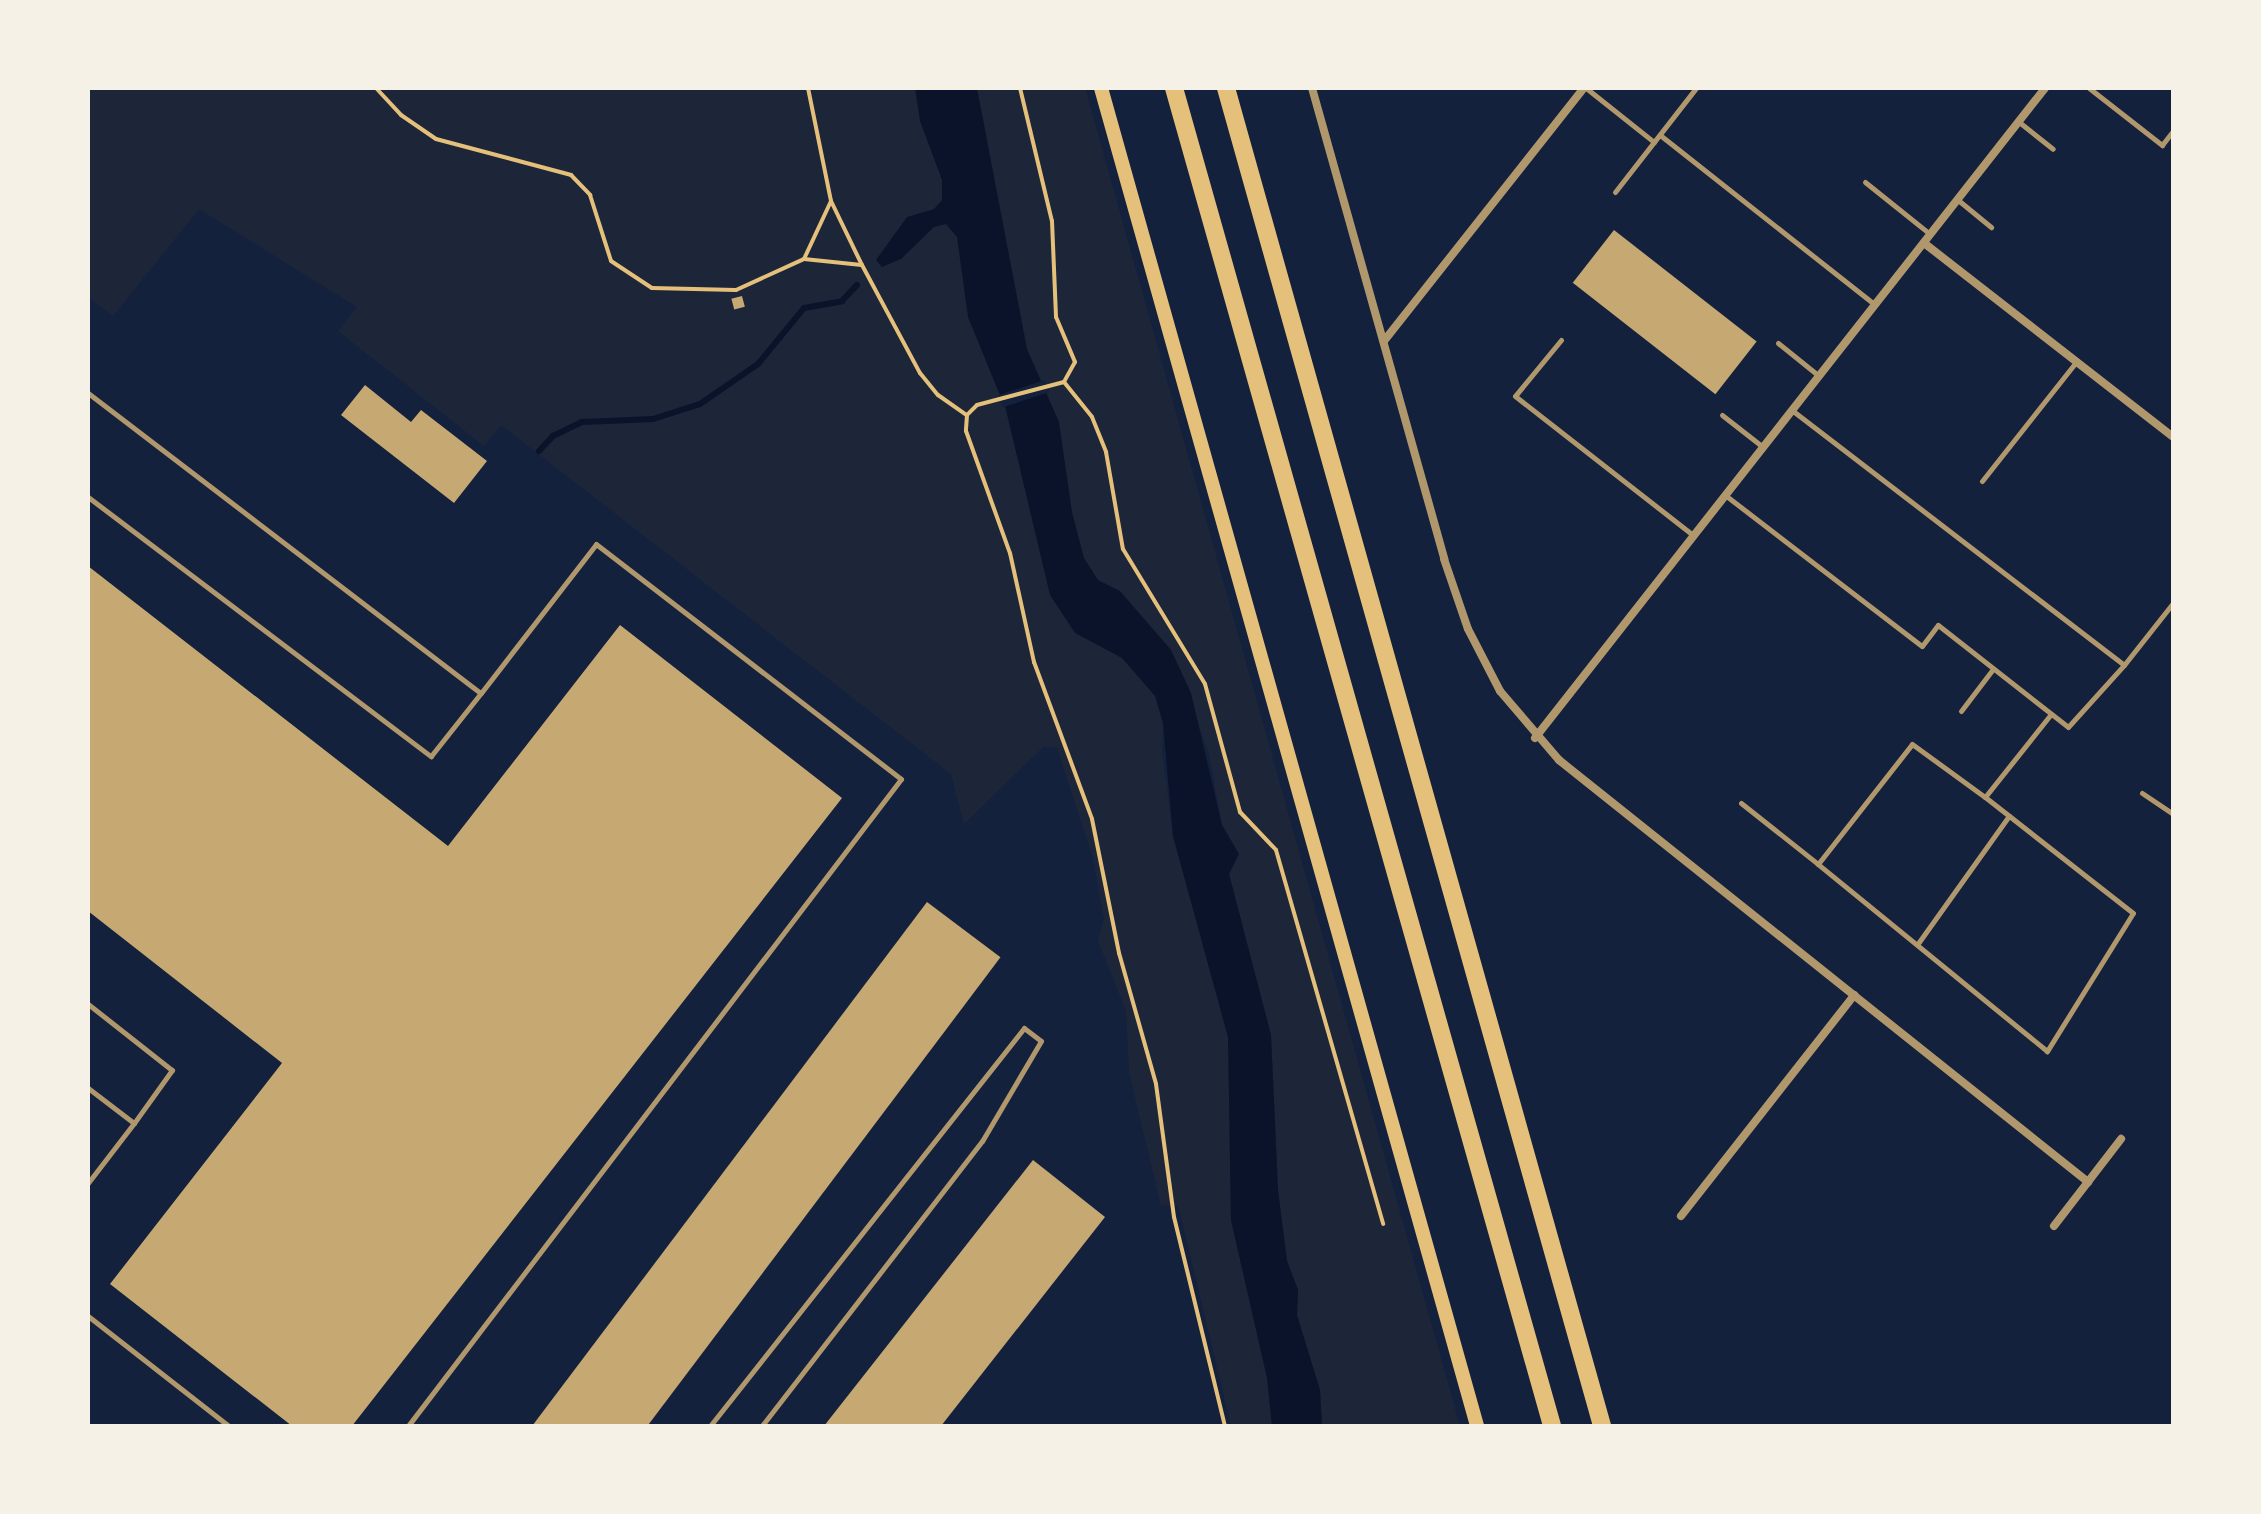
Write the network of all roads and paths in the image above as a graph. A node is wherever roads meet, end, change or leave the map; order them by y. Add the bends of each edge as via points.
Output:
1 (376, 88) edge
2 (808, 88) edge
3 (1020, 88) edge
4 (1101, 88) edge
5 (1174, 88) edge
6 (1226, 88) edge
7 (1312, 88) edge
8 (1585, 88) edge
9 (1696, 88) edge
10 (2045, 88) edge
11 (2089, 88) edge
12 (2018, 122) junction
13 (2173, 131) edge
14 (1660, 135) junction
15 (1654, 142) junction
16 (2053, 149) dead end
17 (1865, 182) dead end
18 (1615, 192) dead end
19 (1957, 200) junction
20 (831, 201) junction
21 (1991, 227) dead end
22 (1930, 234) junction
23 (1924, 243) junction
24 (804, 259) junction
25 (862, 265) junction
26 (736, 290) junction
27 (737, 297) dead end
28 (1875, 305) junction
29 (1561, 340) dead end
30 (1384, 341) junction
31 (1778, 343) dead end
32 (2077, 362) junction
33 (1819, 376) junction
34 (1064, 382) junction
35 (88, 393) edge
36 (1792, 410) junction
37 (967, 415) junction
38 (1722, 415) dead end
39 (2173, 437) edge
40 (1763, 447) junction
41 (1982, 481) dead end
42 (1725, 495) junction
43 (88, 497) edge
44 (1694, 536) junction
45 (2173, 603) edge
46 (2124, 665) junction
47 (1993, 669) junction
48 (481, 693) junction
49 (1961, 711) dead end
50 (2051, 714) junction
51 (1535, 738) junction
52 (2142, 793) dead end
53 (1985, 797) junction
54 (1741, 803) dead end
55 (2173, 814) edge
56 (2009, 816) junction
57 (1818, 864) junction
58 (1919, 942) junction
59 (1854, 995) junction
60 (88, 1004) edge
61 (88, 1088) edge
62 (134, 1123) junction
63 (2121, 1139) dead end
64 (2088, 1182) junction
65 (88, 1183) edge
66 (1681, 1216) dead end
67 (1383, 1224) dead end
68 (2054, 1226) dead end
69 (88, 1316) edge
70 (229, 1426) edge
71 (408, 1426) edge
72 (710, 1426) edge
73 (762, 1426) edge
74 (1225, 1426) edge
75 (1477, 1426) edge
76 (1552, 1426) edge
77 (1602, 1426) edge

1 - 26 path via 401,115 436,139 571,175 590,195 611,261 635,281 673,292
2 - 20 path
3 - 34 path via 1052,221 1056,317 1075,362
4 - 75 main road
5 - 76 highway
6 - 77 highway
7 - 30 street
8 - 15 lane
8 - 30 street
9 - 14 lane
10 - 12 street
11 - 13 lane via 2162,145
12 - 16 lane
12 - 19 street
14 - 15 lane
14 - 28 lane
15 - 18 lane
17 - 22 lane
19 - 21 lane
19 - 22 street
20 - 24 path
20 - 25 path
22 - 23 street
23 - 28 street
23 - 32 street
24 - 25 path
24 - 26 path
25 - 37 path via 920,373 938,395
26 - 27 path
28 - 33 street
29 - 44 lane via 1515,396
30 - 51 street via 1468,629 1500,691
31 - 33 lane
32 - 39 street
32 - 41 lane
33 - 36 street
34 - 37 path via 994,399
34 - 67 path via 1092,417 1106,452 1123,549 1205,684 1240,812 1276,850
35 - 48 lane
36 - 40 street
36 - 46 lane
37 - 74 path via 966,431 1019,584 1026,639 1092,819 1119,953 1156,1084 1174,1217
38 - 40 lane
40 - 42 street
42 - 44 street
42 - 47 lane via 1922,646 1938,625
43 - 48 lane via 431,756
44 - 51 street
45 - 46 lane
46 - 50 lane via 2068,727
47 - 49 lane
47 - 50 lane
48 - 71 lane via 596,544 901,779
50 - 53 lane
51 - 59 street
52 - 55 lane
53 - 56 lane
53 - 57 lane via 1912,744
54 - 57 lane
56 - 58 lane
56 - 58 lane via 2133,913 2047,1051
57 - 58 lane
59 - 64 street
59 - 66 street
60 - 62 lane via 172,1070
61 - 62 lane
62 - 65 lane
63 - 64 street
64 - 68 street
69 - 70 lane
72 - 73 lane via 1024,1028 1041,1041 982,1141

